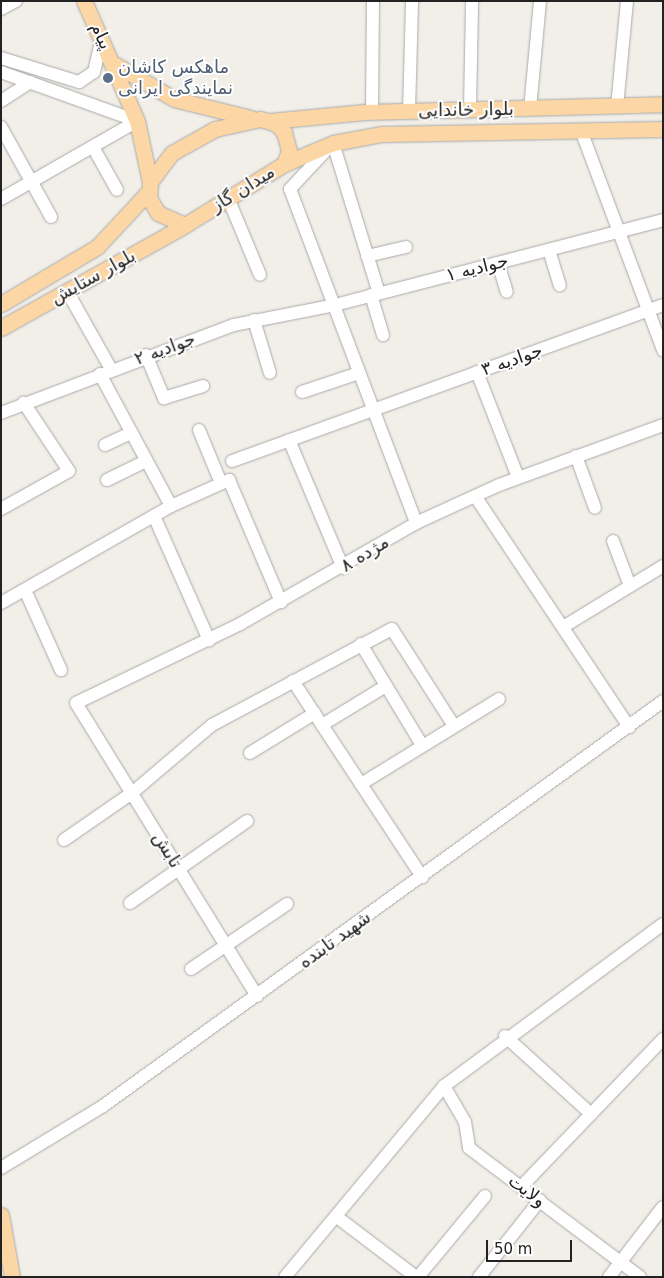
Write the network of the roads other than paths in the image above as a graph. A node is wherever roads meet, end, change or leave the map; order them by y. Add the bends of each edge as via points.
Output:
1 (16, 1) edge
2 (84, 1) edge
3 (373, 1) edge
4 (412, 1) edge
5 (472, 1) edge
6 (540, 1) edge
7 (627, 1) edge
8 (1, 9) edge
9 (102, 37) junction
10 (1, 58) edge
11 (116, 65) junction
12 (1, 72) edge
13 (30, 82) junction
14 (1, 100) edge
15 (663, 104) edge
16 (617, 108) junction
17 (470, 109) junction
18 (530, 109) junction
19 (409, 111) junction
20 (372, 112) junction
21 (265, 120) junction
22 (137, 121) junction
23 (1, 127) edge
24 (663, 129) edge
25 (582, 133) junction
26 (333, 143) junction
27 (93, 147) junction
28 (284, 164) junction
29 (32, 182) junction
30 (149, 186) junction
31 (116, 190) dead end
32 (228, 198) junction
33 (1, 199) edge
34 (51, 217) dead end
35 (663, 220) edge
36 (184, 225) junction
37 (619, 232) junction
38 (406, 247) dead end
39 (549, 250) junction
40 (367, 256) junction
41 (498, 263) junction
42 (260, 275) dead end
43 (560, 285) dead end
44 (67, 291) junction
45 (507, 292) dead end
46 (375, 294) junction
47 (3, 299) edge
48 (335, 305) junction
49 (659, 309) edge
50 (254, 320) junction
51 (1, 328) edge
52 (383, 335) dead end
53 (663, 350) edge
54 (146, 356) junction
55 (105, 372) junction
56 (477, 372) junction
57 (270, 373) dead end
58 (359, 373) junction
59 (203, 386) dead end
60 (302, 392) dead end
61 (24, 403) junction
62 (372, 410) junction
63 (1, 413) edge
64 (663, 424) edge
65 (199, 430) dead end
66 (131, 433) junction
67 (288, 440) junction
68 (105, 446) dead end
69 (576, 456) junction
70 (146, 461) junction
71 (232, 461) dead end
72 (518, 477) junction
73 (107, 480) dead end
74 (225, 481) junction
75 (476, 496) junction
76 (171, 506) junction
77 (595, 508) dead end
78 (1, 509) edge
79 (154, 516) junction
80 (416, 523) junction
81 (613, 541) dead end
82 (663, 566) edge
83 (343, 568) junction
84 (630, 586) junction
85 (25, 590) junction
86 (281, 602) junction
87 (1, 603) edge
88 (562, 627) junction
89 (209, 640) junction
90 (361, 644) junction
91 (61, 670) dead end
92 (294, 681) junction
93 (386, 686) junction
94 (499, 699) dead end
95 (663, 701) edge
96 (76, 703) joint
97 (315, 713) junction
98 (322, 724) junction
99 (454, 726) junction
100 (629, 727) junction
101 (422, 745) junction
102 (250, 753) dead end
103 (361, 784) junction
104 (132, 793) junction
105 (247, 821) dead end
106 (64, 840) dead end
107 (179, 869) junction
108 (422, 877) junction
109 (130, 903) dead end
110 (287, 904) dead end
111 (663, 924) edge
112 (226, 945) junction
113 (191, 970) dead end
114 (257, 996) junction
115 (505, 1036) junction
116 (663, 1040) edge
117 (444, 1086) junction
118 (591, 1114) junction
119 (1, 1168) edge
120 (521, 1187) junction
121 (484, 1196) dead end
122 (540, 1200) junction
123 (663, 1207) edge
124 (1, 1215) edge
125 (337, 1217) junction
126 (622, 1262) junction
127 (288, 1276) edge
128 (12, 1277) edge
129 (417, 1277) edge
130 (479, 1277) edge
131 (609, 1277) edge
132 (640, 1277) edge

1 - 8 street
2 - 9 main road, پیام
3 - 20 street
4 - 19 street
5 - 17 street
6 - 18 street
7 - 16 street
9 - 10 street via 94,72 79,82
9 - 11 main road, پیام
11 - 21 main road, پیام via 174,99
11 - 22 main road
12 - 13 street
13 - 14 street
13 - 22 street
15 - 16 main road, بلوار خاندایی
16 - 18 main road, بلوار خاندایی
17 - 18 main road, بلوار خاندایی
17 - 19 main road, بلوار خاندایی
19 - 20 main road, بلوار خاندایی
20 - 21 main road, بلوار خاندایی
21 - 28 main road, میدان گاز via 287,138
21 - 30 main road via 229,125 190,141 172,153
22 - 27 street
22 - 30 main road
23 - 29 street
24 - 25 main road, بلوار خاندایی
25 - 26 main road, بلوار خاندایی via 401,132
25 - 37 street
26 - 28 main road, بلوار خاندایی
26 - 40 street
26 - 48 street via 290,189
27 - 29 street
27 - 31 street
28 - 32 main road, میدان گاز
29 - 33 street
29 - 34 street
30 - 36 main road via 158,213
30 - 47 main road, بلوار ستایش via 97,247
32 - 36 main road, میدان گاز
32 - 42 street
35 - 37 street, جوادیه ۱
36 - 44 main road, بلوار ستایش
37 - 39 street, جوادیه ۱
37 - 49 street
38 - 40 street
39 - 41 street, جوادیه ۱
39 - 43 street
40 - 46 street
41 - 45 street
41 - 46 street, جوادیه ۱
44 - 51 main road, بلوار ستایش
44 - 55 street
46 - 48 street, جوادیه ۱
46 - 52 street
48 - 50 street, جوادیه ۲
48 - 58 street
49 - 53 street
49 - 56 street, جوادیه ۳
50 - 54 street, جوادیه ۲
50 - 57 street
54 - 55 street, جوادیه ۲
54 - 59 street via 164,398
55 - 61 street, جوادیه ۲
55 - 66 street
56 - 62 street, جوادیه ۳
56 - 72 street
58 - 60 street
58 - 62 street
61 - 63 street, جوادیه ۲
61 - 78 street via 69,471
62 - 67 street, جوادیه ۳
62 - 80 street
64 - 69 street, مژده ۸
65 - 74 street
66 - 68 street
66 - 70 street
67 - 71 street, جوادیه ۳
67 - 83 street
69 - 72 street, مژده ۸
69 - 77 street
70 - 73 street
70 - 76 street
72 - 75 street, مژده ۸
74 - 76 street
74 - 86 street
75 - 80 street, مژده ۸
75 - 88 street
76 - 79 street
79 - 85 street
79 - 89 street
80 - 83 street, مژده ۸
81 - 84 street
82 - 84 street
83 - 86 street, مژده ۸
84 - 88 street
85 - 87 street
85 - 91 street
86 - 89 street, مژده ۸
88 - 100 street
89 - 96 street, مژده ۸
90 - 92 street
90 - 93 street
90 - 99 street via 392,629
92 - 97 street
92 - 104 street via 212,726 193,746
93 - 98 street
93 - 101 street
94 - 99 street
95 - 100 street, شهید تابنده
96 - 104 street, تابش
97 - 98 street
97 - 102 street
98 - 103 street
99 - 101 street
100 - 108 street, شهید تابنده
101 - 103 street
103 - 108 street
104 - 106 street
104 - 107 street, تابش
105 - 107 street
107 - 109 street
107 - 112 street, تابش
108 - 114 street, شهید تابنده
110 - 112 street
111 - 115 street
112 - 113 street
112 - 114 street, تابش
114 - 119 street, شهید تابنده via 102,1106
115 - 117 street
115 - 118 street
116 - 118 street
117 - 120 street, ولایت via 465,1122 469,1148
117 - 125 street via 414,1117
118 - 120 street
120 - 122 street, ولایت
121 - 129 street
122 - 126 street, ولایت
122 - 130 street
123 - 126 street
124 - 128 main road
125 - 127 street
125 - 129 street
126 - 131 street
126 - 132 street, ولایت

